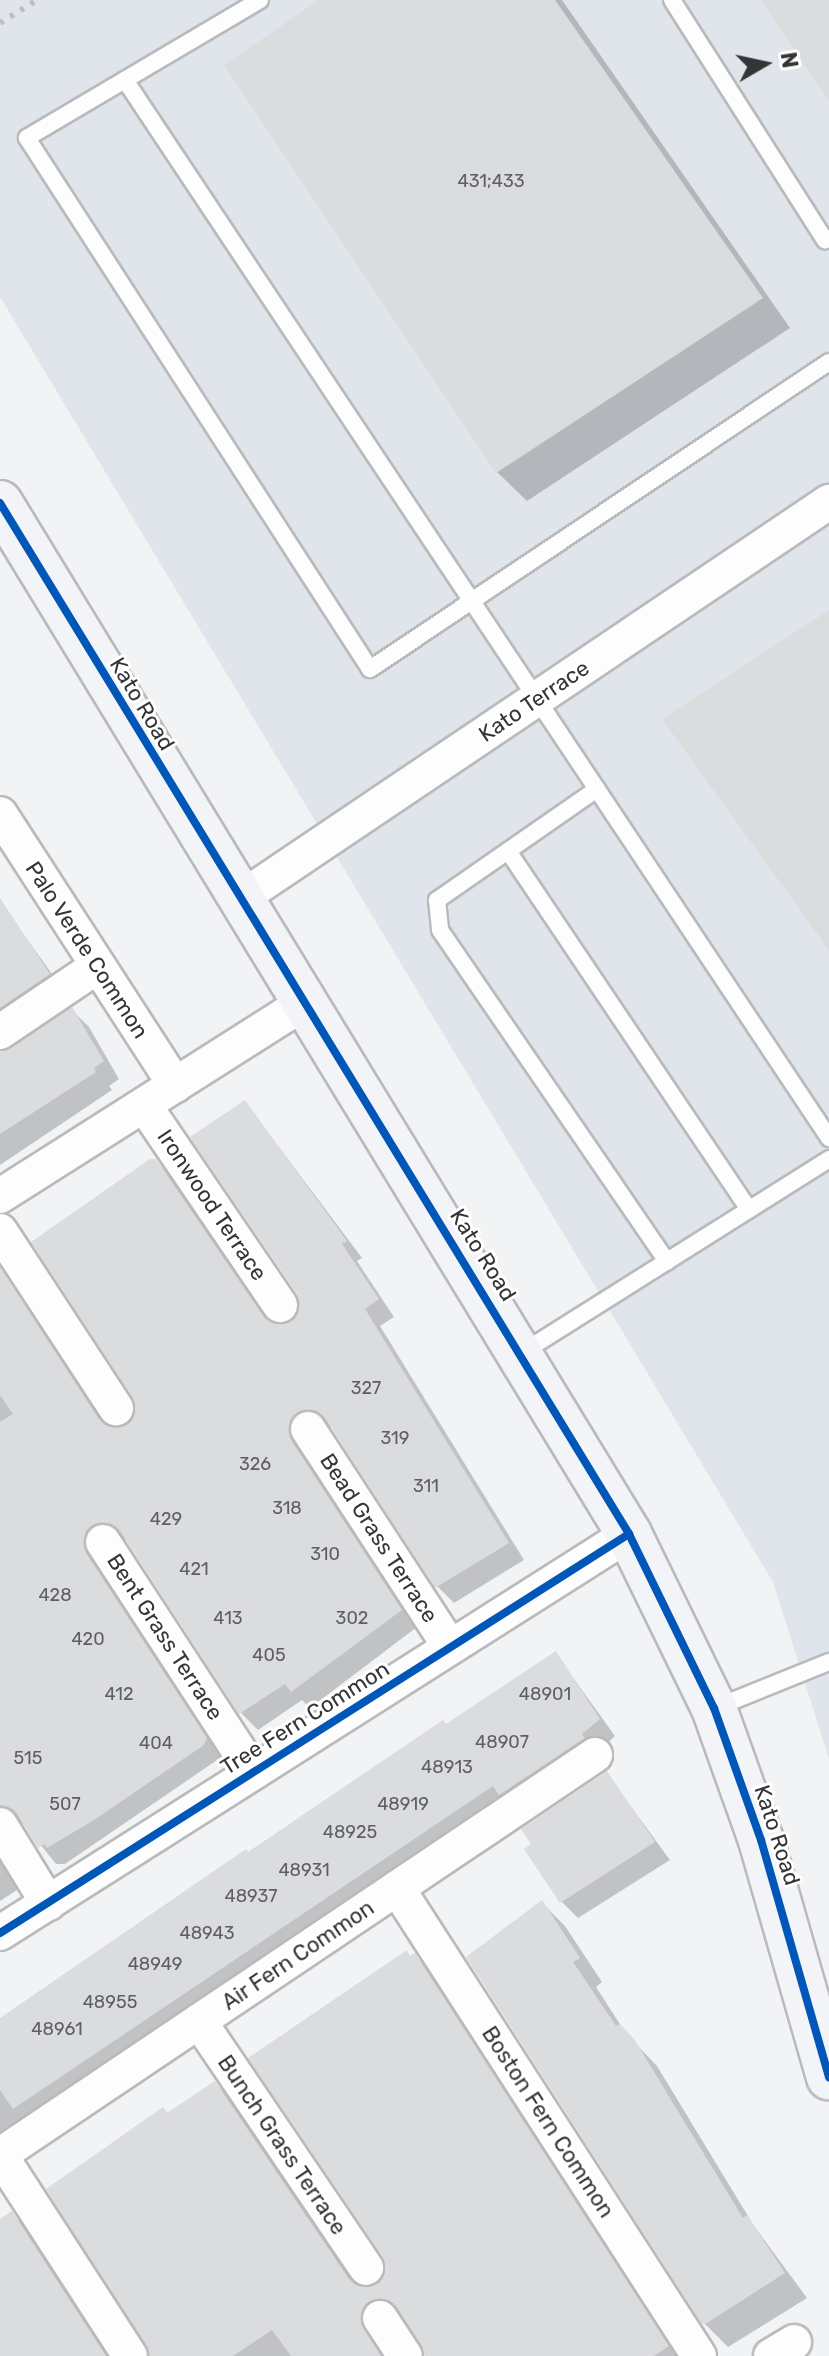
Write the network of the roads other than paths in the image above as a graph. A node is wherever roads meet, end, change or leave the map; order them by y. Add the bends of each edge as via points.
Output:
1 (260, 0) edge
2 (672, 0) edge
3 (125, 80) junction
4 (828, 242) edge
5 (829, 362) edge
6 (829, 502) edge
7 (0, 503) edge
8 (472, 600) junction
9 (537, 699) junction
10 (597, 789) junction
11 (0, 814) edge
12 (508, 851) junction
13 (238, 900) junction
14 (98, 966) junction
15 (302, 1004) junction
16 (0, 1032) edge
17 (175, 1085) junction
18 (144, 1105) junction
19 (829, 1138) edge
20 (829, 1159) edge
21 (0, 1196) edge
22 (749, 1210) junction
23 (0, 1231) edge
24 (667, 1262) junction
25 (280, 1305) dead end
26 (523, 1352) junction
27 (116, 1408) dead end
28 (308, 1429) dead end
29 (629, 1534) junction
30 (103, 1542) dead end
31 (450, 1647) junction
32 (829, 1662) edge
33 (714, 1708) junction
34 (595, 1755) dead end
35 (253, 1772) junction
36 (0, 1825) edge
37 (397, 1888) junction
38 (48, 1903) junction
39 (0, 1933) edge
40 (199, 2021) junction
41 (829, 2077) edge
42 (0, 2155) edge
43 (366, 2268) dead end
44 (380, 2318) dead end
45 (130, 2356) edge
46 (405, 2356) edge
47 (699, 2356) edge

1 - 3 lane
2 - 4 lane
3 - 8 lane
3 - 8 lane via 27,138 370,669
5 - 8 lane
6 - 9 street, Kato Terrace
7 - 13 street, Kato Road
8 - 9 lane
9 - 10 lane
9 - 13 street, Kato Terrace
10 - 12 lane
10 - 19 lane
11 - 14 street, Palo Verde Common
12 - 22 lane
12 - 24 lane via 437,900 440,930
13 - 15 street, Kato Road
14 - 16 street
14 - 17 street, Palo Verde Common
15 - 17 street
15 - 26 street, Kato Road
17 - 18 street
18 - 21 street
18 - 25 street, Ironwood Terrace
20 - 22 lane
22 - 24 lane
23 - 27 street
24 - 26 lane
26 - 29 street, Kato Road
28 - 31 street, Bead Grass Terrace
29 - 31 street, Tree Fern Common
29 - 33 street, Kato Road
30 - 35 street, Bent Grass Terrace
31 - 35 street, Tree Fern Common
32 - 33 lane
33 - 41 street, Kato Road via 761,1840
34 - 37 street, Air Fern Common
35 - 38 street, Tree Fern Common
36 - 38 street
37 - 40 street, Air Fern Common
37 - 47 street, Boston Fern Common
38 - 39 street, Tree Fern Common
40 - 42 street, Air Fern Common
40 - 43 street, Bunch Grass Terrace
42 - 45 street
44 - 46 street

